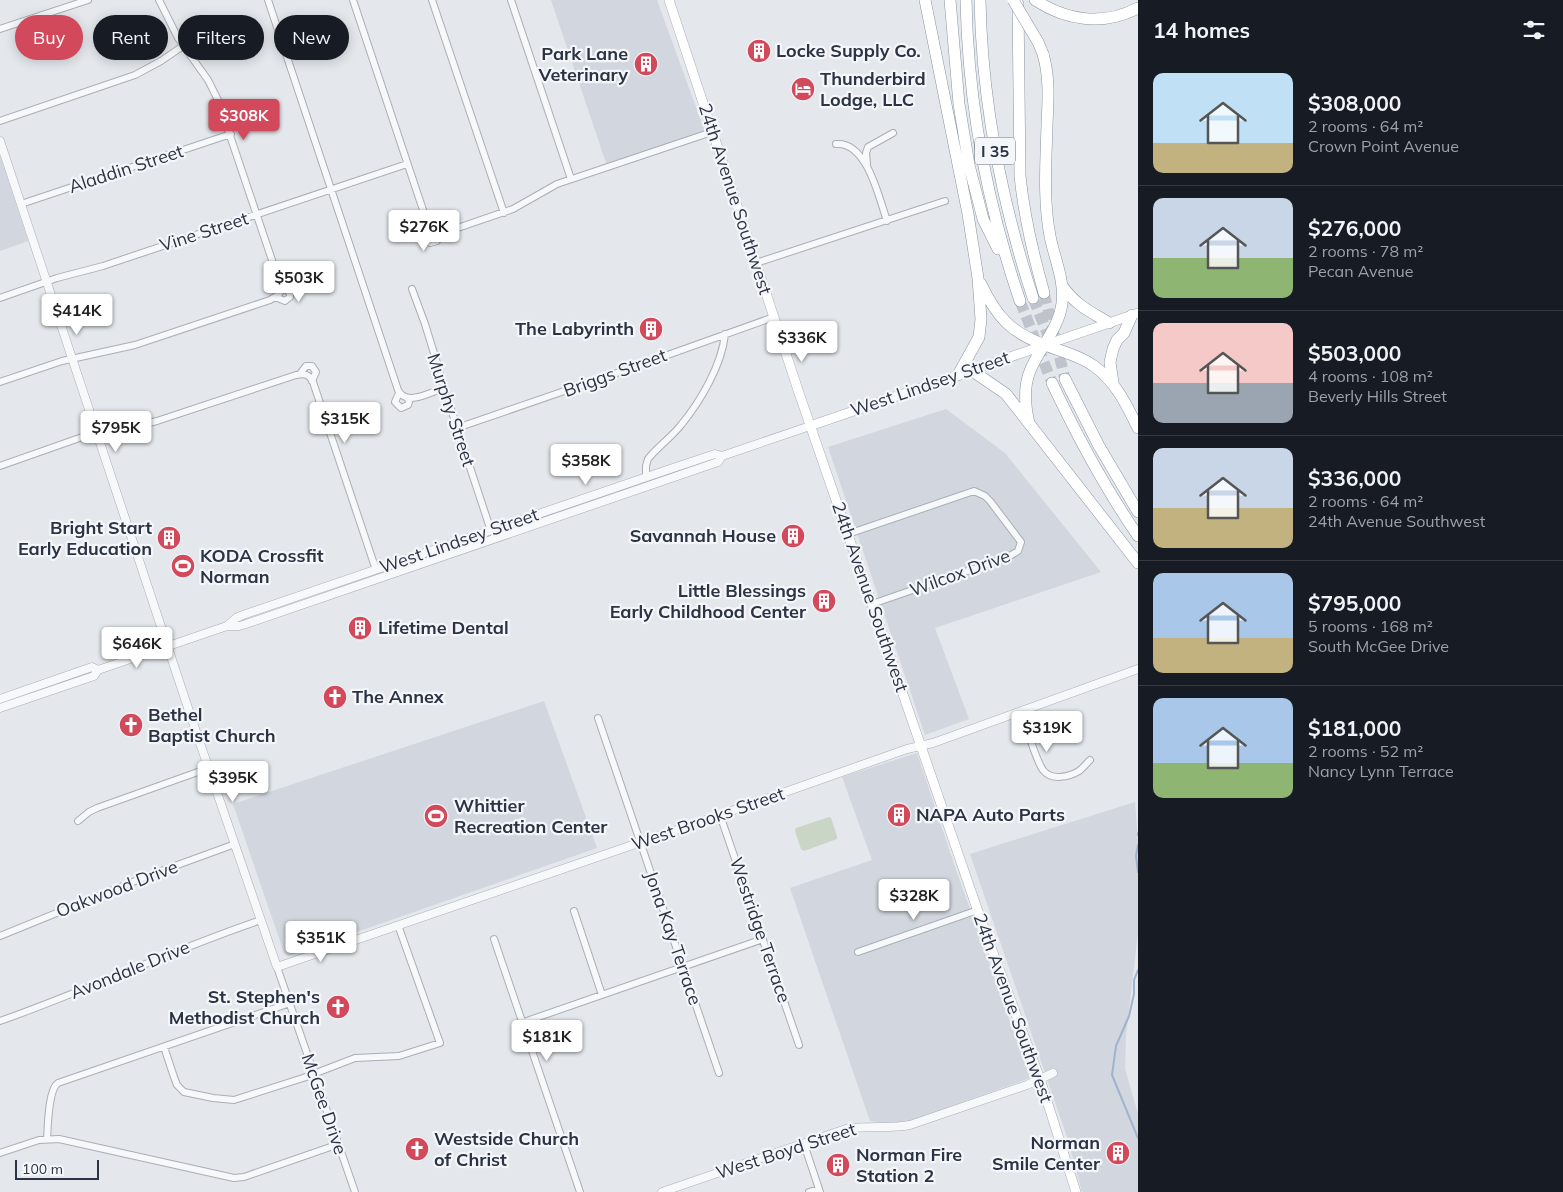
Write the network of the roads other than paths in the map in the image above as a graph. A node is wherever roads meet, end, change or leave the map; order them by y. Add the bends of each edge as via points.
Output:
1 (88, 0) edge
2 (159, 0) edge
3 (268, 0) edge
4 (353, 0) edge
5 (432, 0) edge
6 (511, 0) edge
7 (669, 0) edge
8 (925, 0) edge
9 (950, 0) edge
10 (966, 0) edge
11 (980, 0) edge
12 (1013, 0) edge
13 (1018, 0) edge
14 (1036, 0) edge
15 (1138, 8) edge
16 (0, 30) edge
17 (178, 38) edge
18 (178, 49) edge
19 (193, 60) edge
20 (0, 121) edge
21 (712, 132) junction
22 (893, 133) dead end
23 (231, 134) junction
24 (0, 141) edge
25 (836, 144) dead end
26 (407, 164) junction
27 (868, 165) junction
28 (571, 179) junction
29 (332, 189) junction
30 (945, 201) dead end
31 (21, 204) junction
32 (504, 213) junction
33 (257, 214) junction
34 (887, 221) junction
35 (429, 226) junction
36 (437, 233) junction
37 (756, 263) junction
38 (1011, 274) junction
39 (978, 278) junction
40 (47, 282) junction
41 (1061, 284) junction
42 (281, 285) junction
43 (412, 289) dead end
44 (278, 295) junction
45 (0, 298) edge
46 (1020, 301) tunnel mouth
47 (1135, 314) edge
48 (774, 317) junction
49 (1109, 323) junction
50 (725, 334) junction
51 (1044, 345) junction
52 (72, 358) junction
53 (971, 370) junction
54 (303, 374) junction
55 (958, 375) junction
56 (1065, 379) tunnel mouth
57 (312, 381) junction
58 (0, 382) edge
59 (1052, 383) tunnel mouth
60 (1113, 383) junction
61 (444, 388) junction
62 (399, 394) junction
63 (408, 398) junction
64 (1029, 423) junction
65 (810, 426) junction
66 (457, 428) junction
67 (1138, 428) edge
68 (98, 434) junction
69 (722, 456) junction
70 (0, 466) edge
71 (670, 469) junction
72 (646, 477) junction
73 (672, 478) junction
74 (648, 486) junction
75 (1138, 512) edge
76 (509, 524) junction
77 (488, 531) junction
78 (512, 533) junction
79 (848, 534) junction
80 (1138, 536) edge
81 (489, 541) junction
82 (1138, 563) edge
83 (376, 570) junction
84 (328, 586) junction
85 (307, 594) junction
86 (331, 595) junction
87 (310, 602) junction
88 (872, 604) junction
89 (227, 626) junction
90 (168, 646) junction
91 (1138, 669) edge
92 (98, 670) junction
93 (0, 699) edge
94 (0, 708) edge
95 (1021, 711) junction
96 (598, 718) dead end
97 (921, 746) junction
98 (1090, 760) dead end
99 (209, 768) junction
100 (720, 815) junction
101 (78, 821) dead end
102 (640, 842) junction
103 (236, 844) junction
104 (978, 910) junction
105 (574, 911) dead end
106 (261, 920) junction
107 (398, 925) junction
108 (0, 936) edge
109 (494, 939) dead end
110 (763, 939) junction
111 (858, 952) dead end
112 (277, 967) junction
113 (683, 967) junction
114 (602, 995) junction
115 (290, 1003) junction
116 (0, 1021) edge
117 (522, 1023) junction
118 (800, 1045) dead end
119 (164, 1047) junction
120 (314, 1073) junction
121 (719, 1073) dead end
122 (1053, 1073) dead end
123 (1040, 1078) junction
124 (47, 1139) junction
125 (338, 1144) junction
126 (804, 1144) junction
127 (0, 1153) edge
128 (819, 1190) edge
129 (667, 1191) edge
130 (355, 1192) edge
131 (580, 1192) edge
132 (809, 1192) edge
133 (1076, 1192) edge

1 - 16 street
2 - 17 street
3 - 29 street
4 - 26 street
5 - 32 street
6 - 28 street
7 - 21 main road, 24th Avenue Southwest
8 - 39 highway
9 - 38 highway via 959,104 969,165 983,219
10 - 38 highway, I 35 via 977,128 990,196
11 - 13 highway, I 35 via 984,76 993,142 1008,215 1038,295 1020,176
12 - 41 highway, bridge via 1043,54 1048,87 1045,201
14 - 15 highway via 1057,13 1089,20 1121,16
18 - 20 street via 135,75
19 - 23 street via 214,90
21 - 28 street
21 - 37 main road, 24th Avenue Southwest
22 - 27 street via 868,147
23 - 31 street, Aladdin Street
23 - 33 street
24 - 31 street, McGee Drive
25 - 27 street via 849,147
26 - 29 street, Vine Street
26 - 35 street
27 - 34 street
28 - 32 street
29 - 33 street, Vine Street
29 - 62 street
30 - 34 street
31 - 40 street, McGee Drive
32 - 36 street
33 - 40 street, Vine Street
33 - 42 street
34 - 37 street
35 - 36 street
35 - 36 street via 425,236 427,242 435,243
37 - 48 main road, 24th Avenue Southwest
38 - 46 highway, I 35
39 - 51 highway via 989,302 1003,321
39 - 55 highway via 979,338
40 - 45 street, Vine Street
40 - 52 street, McGee Drive
41 - 49 highway via 1080,307
41 - 51 highway via 1063,300 1060,314
42 - 44 street
42 - 44 street via 290,297 285,301
43 - 61 street, Murphy Street
44 - 52 street via 134,345
47 - 49 main road, West Lindsey Street
47 - 60 highway via 1113,349 1110,362
48 - 50 street, Briggs Street
48 - 65 main road, 24th Avenue Southwest
49 - 51 main road, West Lindsey Street
50 - 66 street, Briggs Street
50 - 72 street via 720,358 700,397 680,426 648,460
51 - 53 main road, West Lindsey Street
51 - 60 highway via 1083,359
51 - 64 highway via 1030,371 1025,389
52 - 58 street
52 - 68 street, McGee Drive
53 - 55 main road, West Lindsey Street
53 - 64 highway via 1001,389
54 - 57 street
54 - 57 street via 306,366 312,366 316,372
54 - 68 street via 157,422
55 - 65 main road, West Lindsey Street
56 - 75 highway via 1108,464
57 - 83 street
59 - 80 highway via 1090,458
60 - 67 highway
61 - 63 street
61 - 66 street, Murphy Street
62 - 63 street
62 - 63 street via 395,402 401,408 408,405
64 - 82 highway
65 - 69 street, West Lindsey Street
65 - 79 main road, 24th Avenue Southwest
66 - 77 street, Murphy Street
68 - 70 street
68 - 90 street, McGee Drive
69 - 71 street, West Lindsey Street via 715,454
69 - 73 street, West Lindsey Street via 718,462
71 - 72 street, West Lindsey Street
71 - 73 street
72 - 74 street
72 - 76 street, West Lindsey Street
73 - 74 street, West Lindsey Street
74 - 78 street, West Lindsey Street
76 - 77 street, West Lindsey Street
76 - 78 street
77 - 81 street
77 - 83 street, West Lindsey Street
78 - 81 street, West Lindsey Street
79 - 88 main road, 24th Avenue Southwest
79 - 88 street, Wilcox Drive via 979,492 990,501 1019,539 1021,546 1018,552 1008,557
81 - 86 street, West Lindsey Street
83 - 84 street, West Lindsey Street
84 - 85 street, West Lindsey Street
84 - 86 street
85 - 87 street
85 - 89 street, West Lindsey Street via 236,618
86 - 87 street, West Lindsey Street
87 - 89 street, West Lindsey Street via 239,626
88 - 97 main road, 24th Avenue Southwest
89 - 90 street, West Lindsey Street
90 - 92 street, West Lindsey Street
90 - 99 street, McGee Drive
91 - 95 street, West Brooks Street
92 - 93 street, West Lindsey Street via 92,668
92 - 94 street, West Lindsey Street via 94,676
95 - 97 street, West Brooks Street
95 - 98 street via 1047,774 1065,776 1079,771
96 - 102 street, Jona Kay Terrace
97 - 100 street, West Brooks Street
97 - 104 main road, 24th Avenue Southwest
99 - 101 street via 97,808
99 - 103 street, McGee Drive
100 - 102 street, West Brooks Street
100 - 110 street, Westridge Terrace
102 - 107 street, West Brooks Street
102 - 113 street, Jona Kay Terrace
103 - 106 street, McGee Drive
103 - 108 street, Oakwood Drive
104 - 111 street
104 - 123 main road, 24th Avenue Southwest
105 - 114 street
106 - 112 street, McGee Drive
106 - 116 street, Avondale Drive
107 - 112 street, West Brooks Street
107 - 120 street via 440,1043 399,1056 355,1058
109 - 117 street
110 - 113 street
110 - 118 street, Westridge Terrace
112 - 115 street, McGee Drive
113 - 114 street
113 - 121 street, Jona Kay Terrace
114 - 117 street
115 - 119 street
115 - 120 street, McGee Drive
117 - 131 street
119 - 120 street via 180,1089 189,1094 239,1099
119 - 124 street via 58,1083 49,1094
120 - 125 street, McGee Drive
122 - 123 street, West Boyd Street
123 - 126 street, West Boyd Street via 910,1125 854,1128
123 - 133 main road, 24th Avenue Southwest
124 - 125 street via 234,1178
124 - 127 street
125 - 130 street, McGee Drive
126 - 128 street
126 - 129 street, West Boyd Street
128 - 132 street

